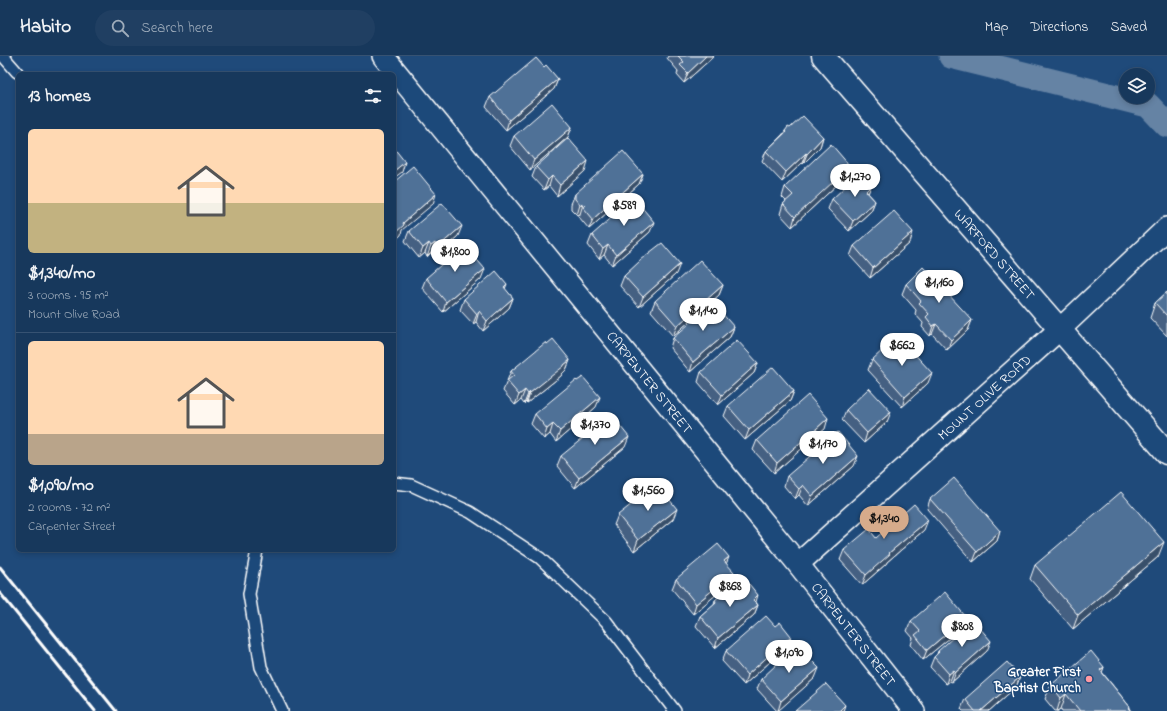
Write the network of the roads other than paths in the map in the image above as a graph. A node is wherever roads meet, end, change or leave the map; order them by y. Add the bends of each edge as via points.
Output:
1 (3, 56) edge
2 (383, 56) edge
3 (822, 56) edge
4 (17, 72) dead end
5 (1167, 228) edge
6 (1060, 329) junction
7 (1167, 453) edge
8 (396, 483) edge
9 (257, 552) edge
10 (798, 564) junction
11 (282, 711) edge
12 (675, 711) edge
13 (914, 711) edge

1 - 4 lane
2 - 10 street, CARPENTER STREET
3 - 6 main road, WARFORD STREET
5 - 6 street, MOUNT OLIVE ROAD
6 - 7 main road, WARFORD STREET
6 - 10 street, MOUNT OLIVE ROAD
8 - 12 lane via 410,485 470,512 540,558 606,621
9 - 11 lane via 249,594 261,667
10 - 13 street, CARPENTER STREET

